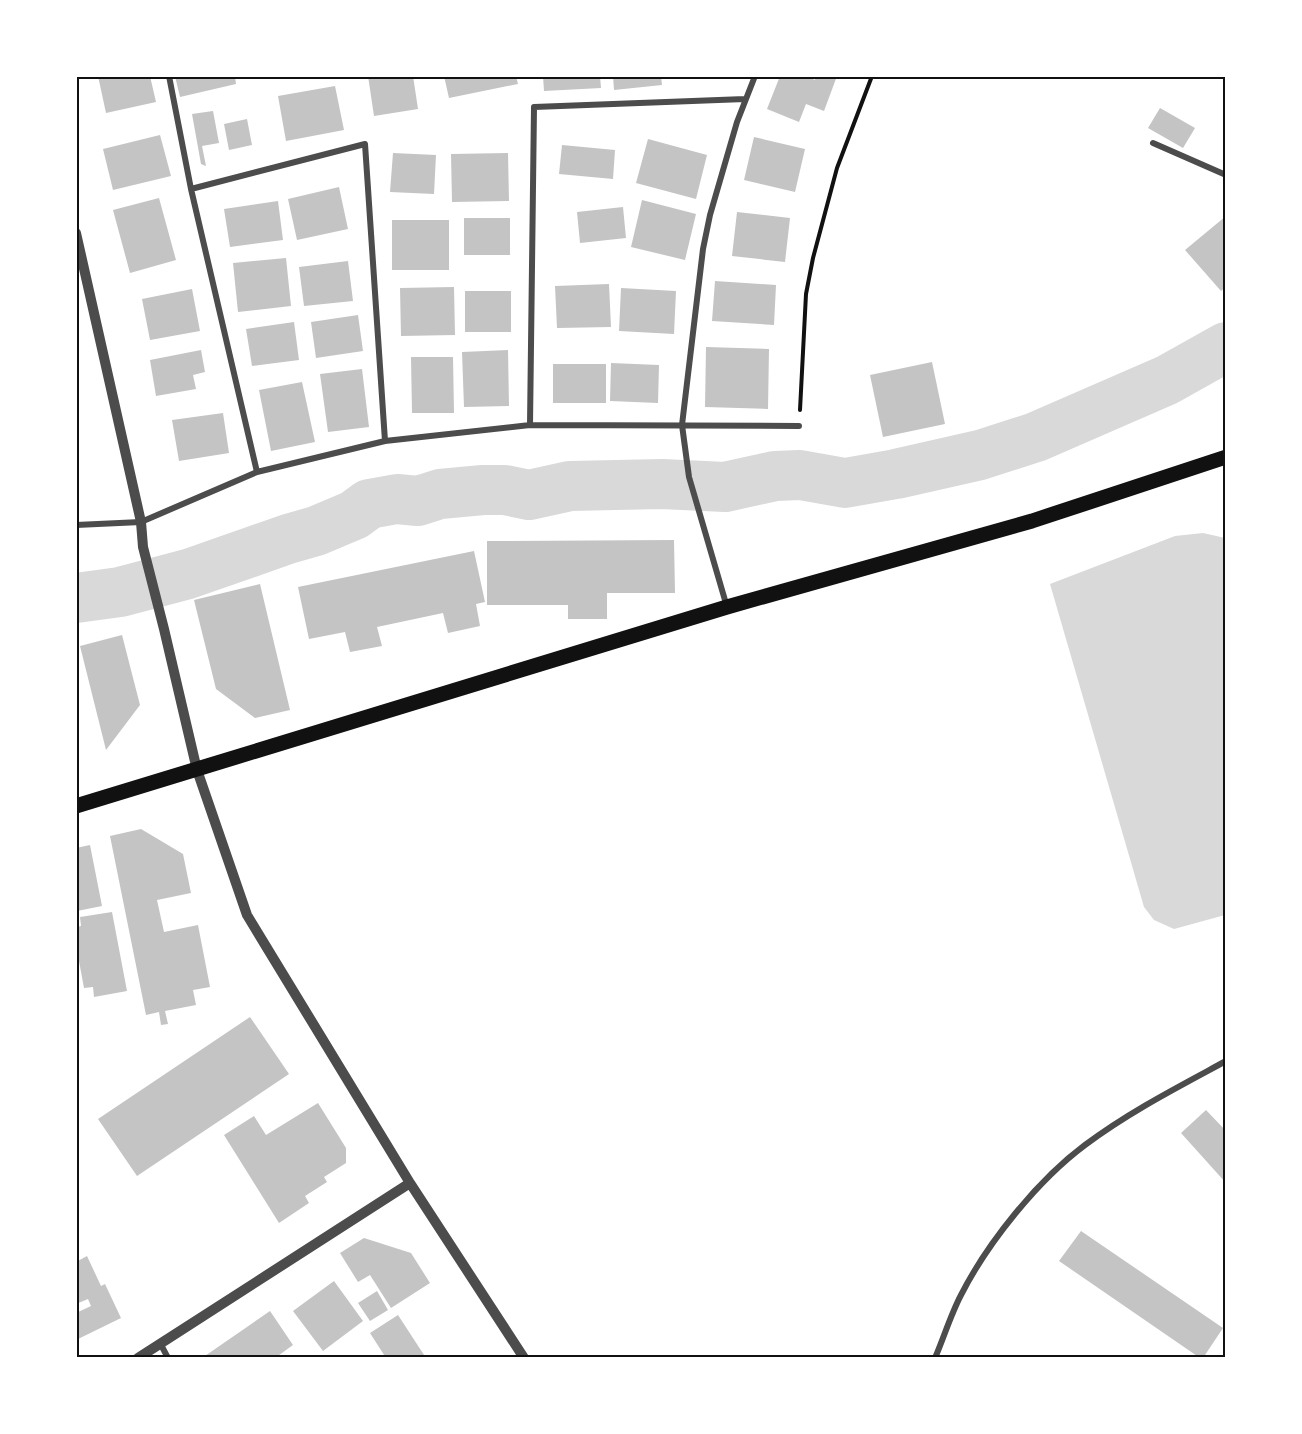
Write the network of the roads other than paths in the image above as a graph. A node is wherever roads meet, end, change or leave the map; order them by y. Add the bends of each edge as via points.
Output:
1 (169, 76) edge
2 (755, 76) edge
3 (745, 99) junction
4 (1153, 143) dead end
5 (1226, 175) edge
6 (191, 189) junction
7 (76, 233) edge
8 (530, 425) junction
9 (682, 425) junction
10 (799, 426) road end
11 (385, 441) junction
12 (1226, 457) edge
13 (256, 472) junction
14 (141, 522) junction
15 (76, 525) edge
16 (727, 607) junction
17 (197, 771) junction
18 (76, 806) edge
19 (1226, 1061) edge
20 (410, 1183) junction
21 (160, 1344) junction
22 (138, 1358) edge
23 (168, 1358) edge
24 (524, 1358) edge
25 (935, 1358) edge

1 - 6 street
2 - 3 street
3 - 8 street via 534,107
3 - 9 street via 703,249
4 - 5 street
6 - 11 street via 365,144
6 - 13 street
7 - 14 street
8 - 9 street
8 - 11 street
9 - 10 street
9 - 16 street via 689,477
11 - 13 street
12 - 16 main road via 1032,521
13 - 14 street
14 - 15 street
14 - 17 street via 143,547
16 - 17 main road
17 - 18 main road
17 - 20 street via 247,915
19 - 25 street via 1129,1115 1083,1146 1041,1185 1000,1233 961,1295
20 - 21 street
20 - 24 street
21 - 22 street
21 - 23 street

